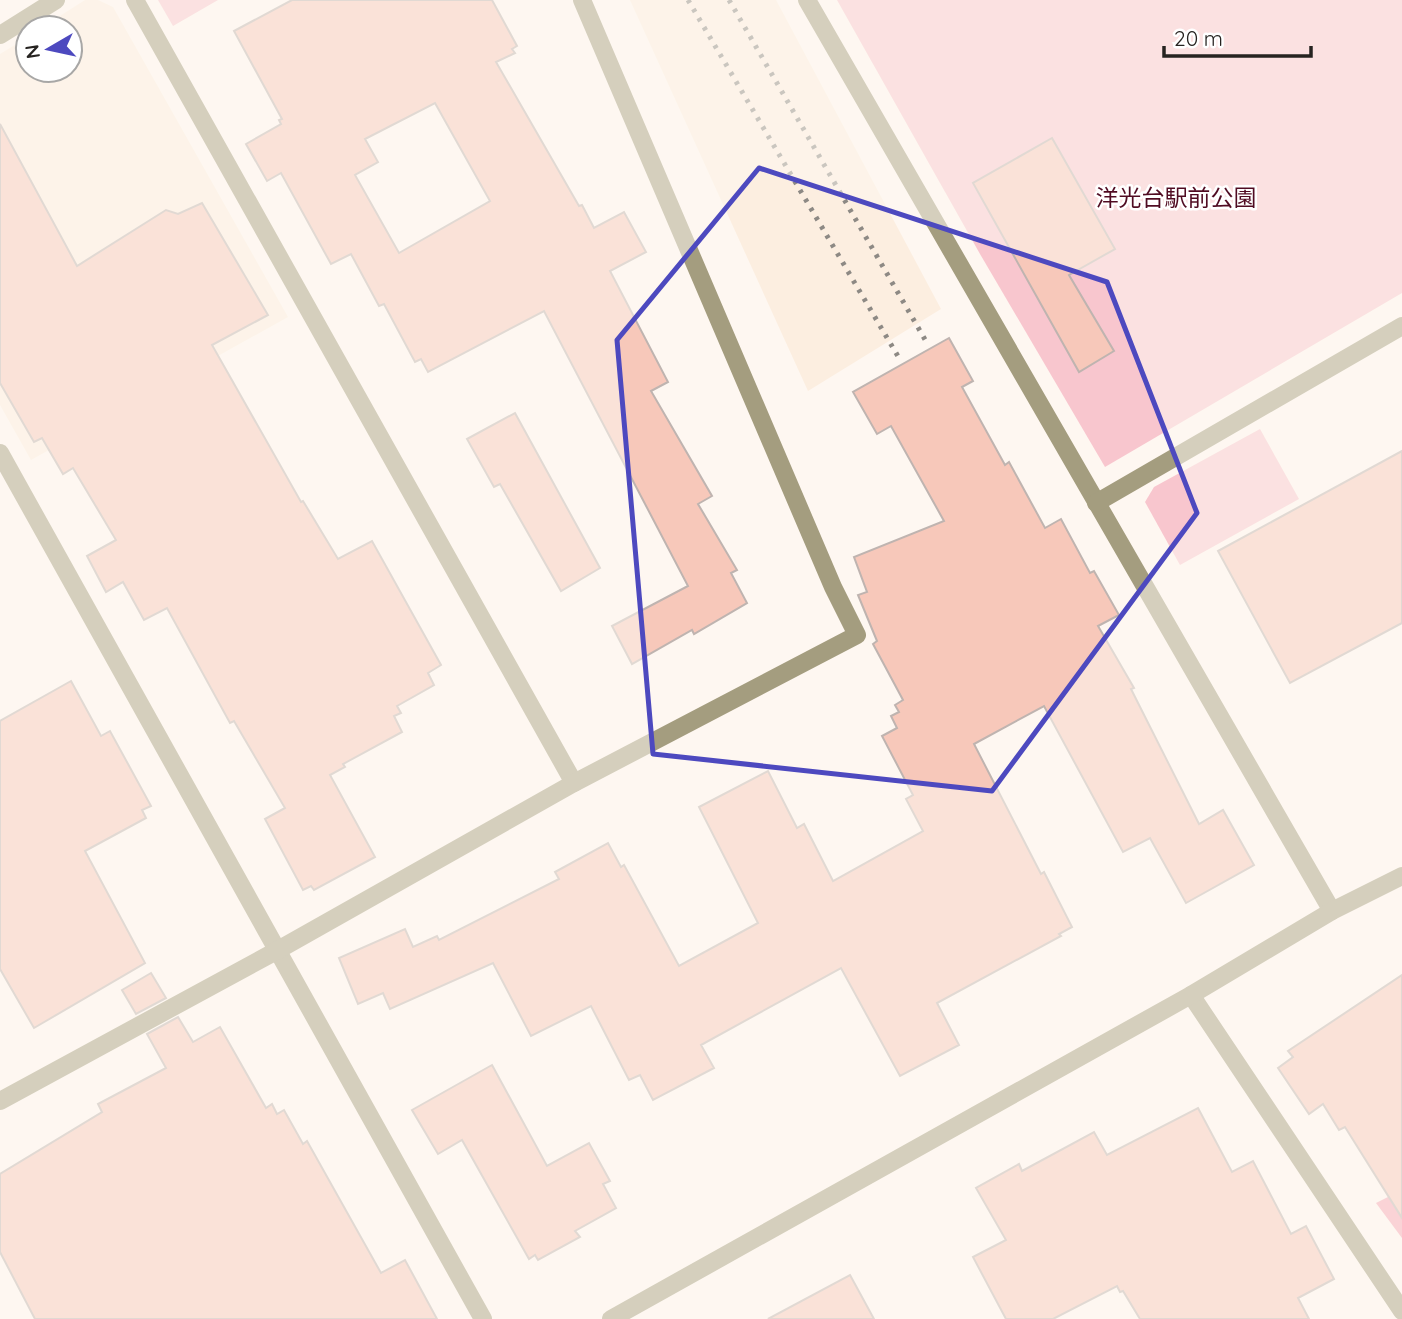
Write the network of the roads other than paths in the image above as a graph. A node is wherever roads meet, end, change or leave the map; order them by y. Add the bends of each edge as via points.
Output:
1 (56, 0) edge
2 (135, 0) edge
3 (582, 0) edge
4 (807, 0) edge
5 (0, 35) edge
6 (1402, 326) edge
7 (0, 453) edge
8 (1096, 503) junction
9 (574, 783) junction
10 (1402, 876) edge
11 (1332, 912) junction
12 (278, 950) junction
13 (1191, 995) junction
14 (0, 1101) edge
15 (1402, 1311) edge
16 (483, 1319) edge
17 (611, 1319) edge

1 - 5 street
2 - 9 street
3 - 9 street via 857,635
4 - 8 street
6 - 8 street
7 - 12 street
8 - 11 street
9 - 12 street
10 - 11 street
11 - 13 street
12 - 14 street
12 - 16 street
13 - 15 street
13 - 17 street

